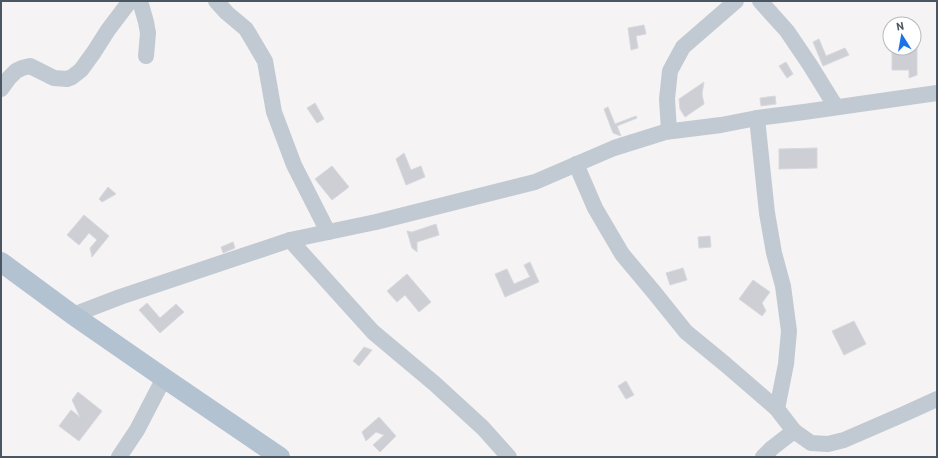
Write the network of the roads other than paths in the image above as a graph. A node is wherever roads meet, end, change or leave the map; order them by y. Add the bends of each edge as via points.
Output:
1 (130, 1) edge
2 (140, 1) edge
3 (217, 1) edge
4 (736, 1) edge
5 (760, 1) edge
6 (146, 56) dead end
7 (1, 88) edge
8 (937, 93) edge
9 (836, 108) junction
10 (757, 118) junction
11 (669, 131) junction
12 (576, 164) junction
13 (328, 232) junction
14 (290, 240) junction
15 (1, 262) edge
16 (73, 314) junction
17 (164, 378) junction
18 (937, 399) edge
19 (777, 409) junction
20 (794, 431) junction
21 (119, 457) edge
22 (280, 457) edge
23 (509, 457) edge
24 (763, 457) edge

1 - 7 street via 81,70 72,77 54,78 30,66 16,71
2 - 6 street via 148,33
3 - 13 street via 246,29 265,61 274,112 294,165
4 - 11 street via 684,47 670,71 667,99
5 - 9 street via 787,31
8 - 9 street
9 - 10 street
10 - 11 street
10 - 19 street via 767,214 774,254 784,286 789,331 786,364
11 - 12 street via 614,148
12 - 13 street via 535,182
12 - 19 street via 595,208 622,254 686,332
13 - 14 street
14 - 16 street
14 - 23 street via 373,332 483,428
15 - 16 main road
16 - 17 main road
17 - 21 street via 137,430
17 - 22 main road
18 - 20 street via 844,440 828,444 811,443
19 - 20 street
20 - 24 street

